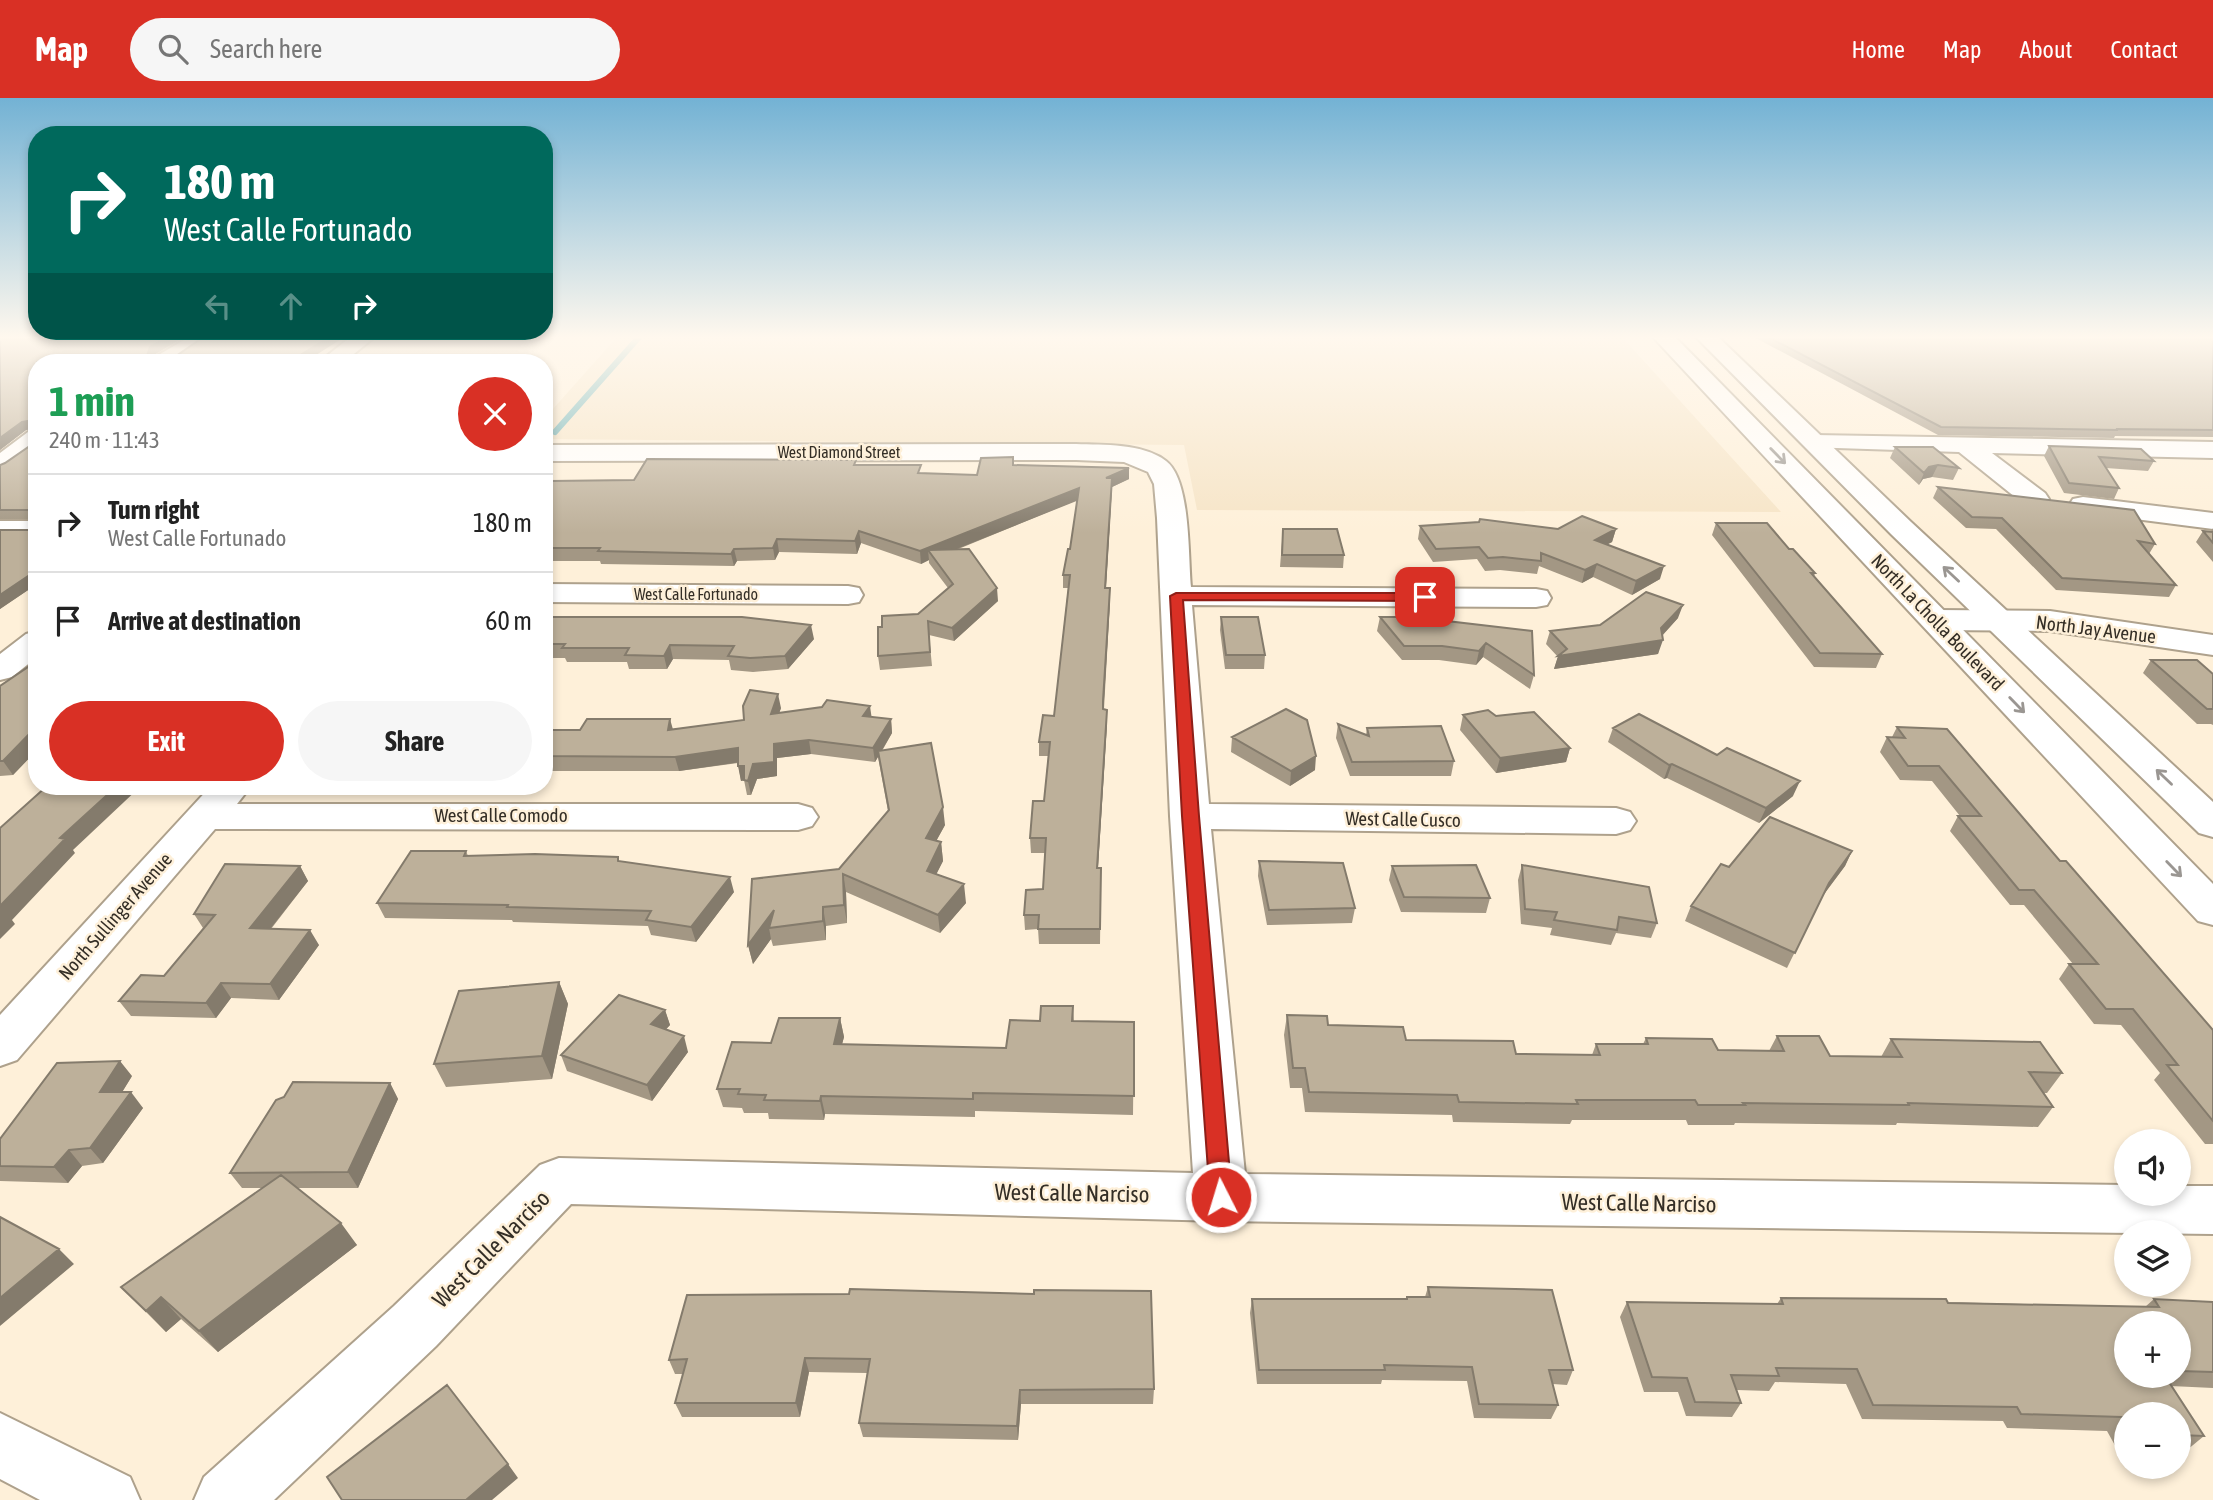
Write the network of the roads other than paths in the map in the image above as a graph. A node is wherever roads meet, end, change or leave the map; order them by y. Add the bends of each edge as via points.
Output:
1 (1725, 401) edge
2 (1773, 401) edge
3 (1815, 442) junction
4 (28, 445) edge
5 (1965, 445) junction
6 (2213, 450) edge
7 (553, 453) edge
8 (0, 465) edge
9 (28, 465) edge
10 (1984, 493) edge
11 (2035, 499) junction
12 (2213, 521) edge
13 (0, 529) edge
14 (28, 529) edge
15 (553, 593) edge
16 (848, 595) dead end
17 (1176, 596) junction
18 (1536, 598) dead end
19 (1936, 620) junction
20 (2001, 620) junction
21 (2213, 645) edge
22 (28, 648) edge
23 (0, 670) edge
24 (224, 795) edge
25 (1191, 816) junction
26 (203, 817) junction
27 (798, 817) dead end
28 (1616, 821) dead end
29 (2213, 824) edge
30 (2213, 910) edge
31 (0, 1047) edge
32 (1221, 1197) junction
33 (2213, 1210) edge
34 (0, 1445) edge
35 (107, 1500) edge
36 (228, 1500) edge

1 -> 19 street, North La Cholla Boulevard
2 - 3 street, North La Cholla Boulevard
3 - 5 street
20 -> 3 street, North La Cholla Boulevard
4 - 8 street
5 - 6 street
5 - 11 street
7 - 17 street, West Diamond Street via 1076,452 1133,456 1155,465 1165,476
8 - 9 street
10 - 11 street
11 - 12 street
13 - 14 street
15 - 16 street, West Calle Fortunado
17 - 18 street
17 - 25 street
19 - 20 street, North Jay Avenue
19 -> 30 street, North La Cholla Boulevard
20 - 21 street, North Jay Avenue via 2050,621
29 -> 20 street, North La Cholla Boulevard
22 - 23 street
24 - 26 street, North Sullinger Avenue
25 - 28 street, West Calle Cusco
25 - 32 street
26 - 27 street, West Calle Comodo
26 - 31 street, North Sullinger Avenue
32 - 33 street, West Calle Narciso
32 - 36 street, West Calle Narciso via 559,1181 415,1326
34 - 35 street

